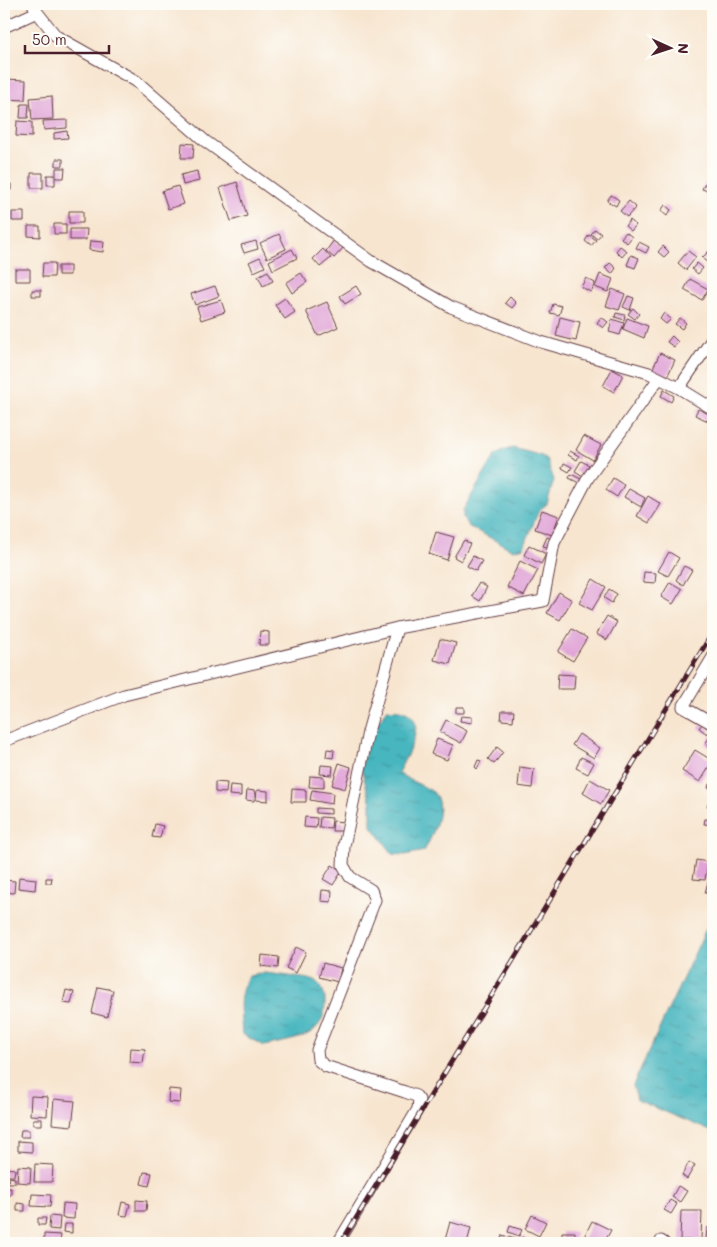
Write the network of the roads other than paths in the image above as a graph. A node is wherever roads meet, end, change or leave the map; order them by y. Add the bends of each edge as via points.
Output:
1 (35, 8) edge
2 (4, 27) edge
3 (713, 338) edge
4 (659, 378) junction
5 (679, 388) junction
6 (713, 409) edge
7 (398, 628) junction
8 (713, 657) edge
9 (713, 724) edge
10 (4, 741) edge
11 (338, 1243) edge

1 - 2 street
1 - 4 street via 56,36 136,81 205,141 371,261 451,307 541,342
3 - 5 street
4 - 5 street
4 - 7 street via 588,478 554,543 543,601
5 - 6 street
7 - 10 street via 124,695
7 - 11 street via 368,732 344,846 344,865 350,877 371,890 375,900 317,1050 318,1060 325,1066 416,1096 419,1100 418,1109
8 - 9 street via 683,706

